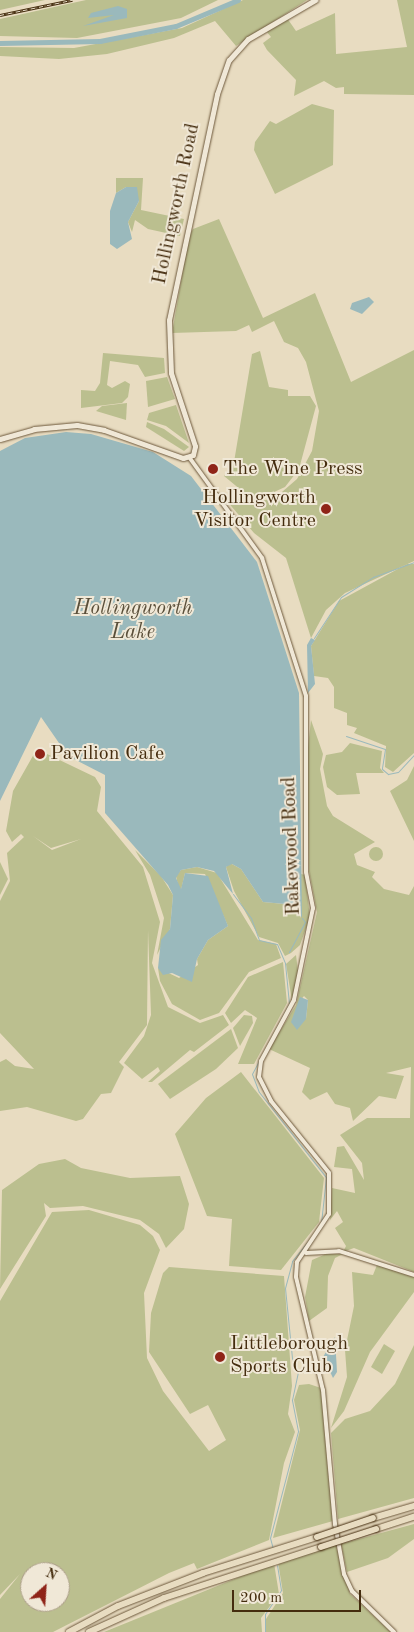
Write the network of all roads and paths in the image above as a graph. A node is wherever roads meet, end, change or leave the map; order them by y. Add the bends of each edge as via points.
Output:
1 (315, 0) edge
2 (0, 439) edge
3 (189, 457) junction
4 (306, 1253) junction
5 (414, 1275) edge
6 (414, 1506) edge
7 (414, 1517) edge
8 (69, 1632) edge
9 (90, 1632) edge
10 (394, 1632) edge

1 - 3 main road, Hollingworth Road via 248,38 222,74 169,320 171,374 195,450
2 - 3 main road via 34,428 77,425
3 - 4 street, Rakewood Road via 262,558 306,696 306,872 313,908 294,1000 258,1067 271,1101 329,1173 330,1214
4 - 5 street via 339,1251
4 - 10 street, Rakewood Road via 297,1262 296,1277 324,1396 335,1524 344,1574 352,1591
6 - 8 highway, bridge via 204,1573 118,1606
7 - 9 highway, bridge via 204,1585

